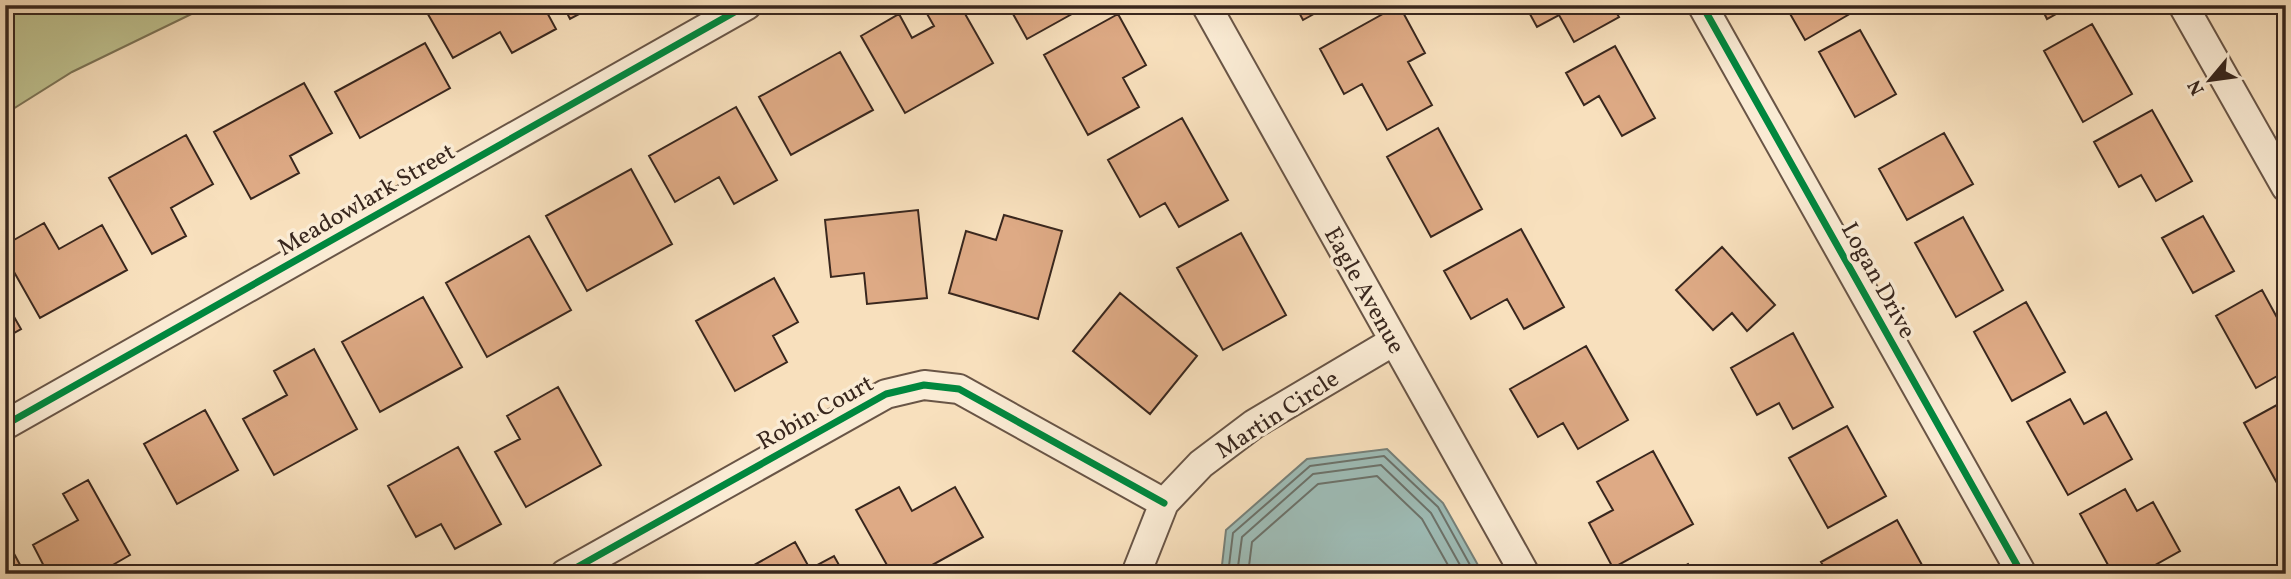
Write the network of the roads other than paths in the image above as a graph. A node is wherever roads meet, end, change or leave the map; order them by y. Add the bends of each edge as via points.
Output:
1 (747, 5) edge
2 (1206, 5) edge
3 (1702, 5) edge
4 (2183, 5) edge
5 (2286, 187) edge
6 (1394, 341) junction
7 (5, 425) edge
8 (1164, 503) junction
9 (565, 574) edge
10 (1136, 574) edge
11 (1525, 574) edge
12 (2022, 574) edge

1 - 7 street, Meadowlark Street
2 - 6 street, Eagle Avenue
3 - 12 street, Logan Drive
4 - 5 street
6 - 8 street, Martin Circle via 1254,424 1200,464
6 - 11 street, Eagle Avenue
8 - 9 street, Robin Court via 959,389 924,385 886,394
8 - 10 street, Martin Circle

